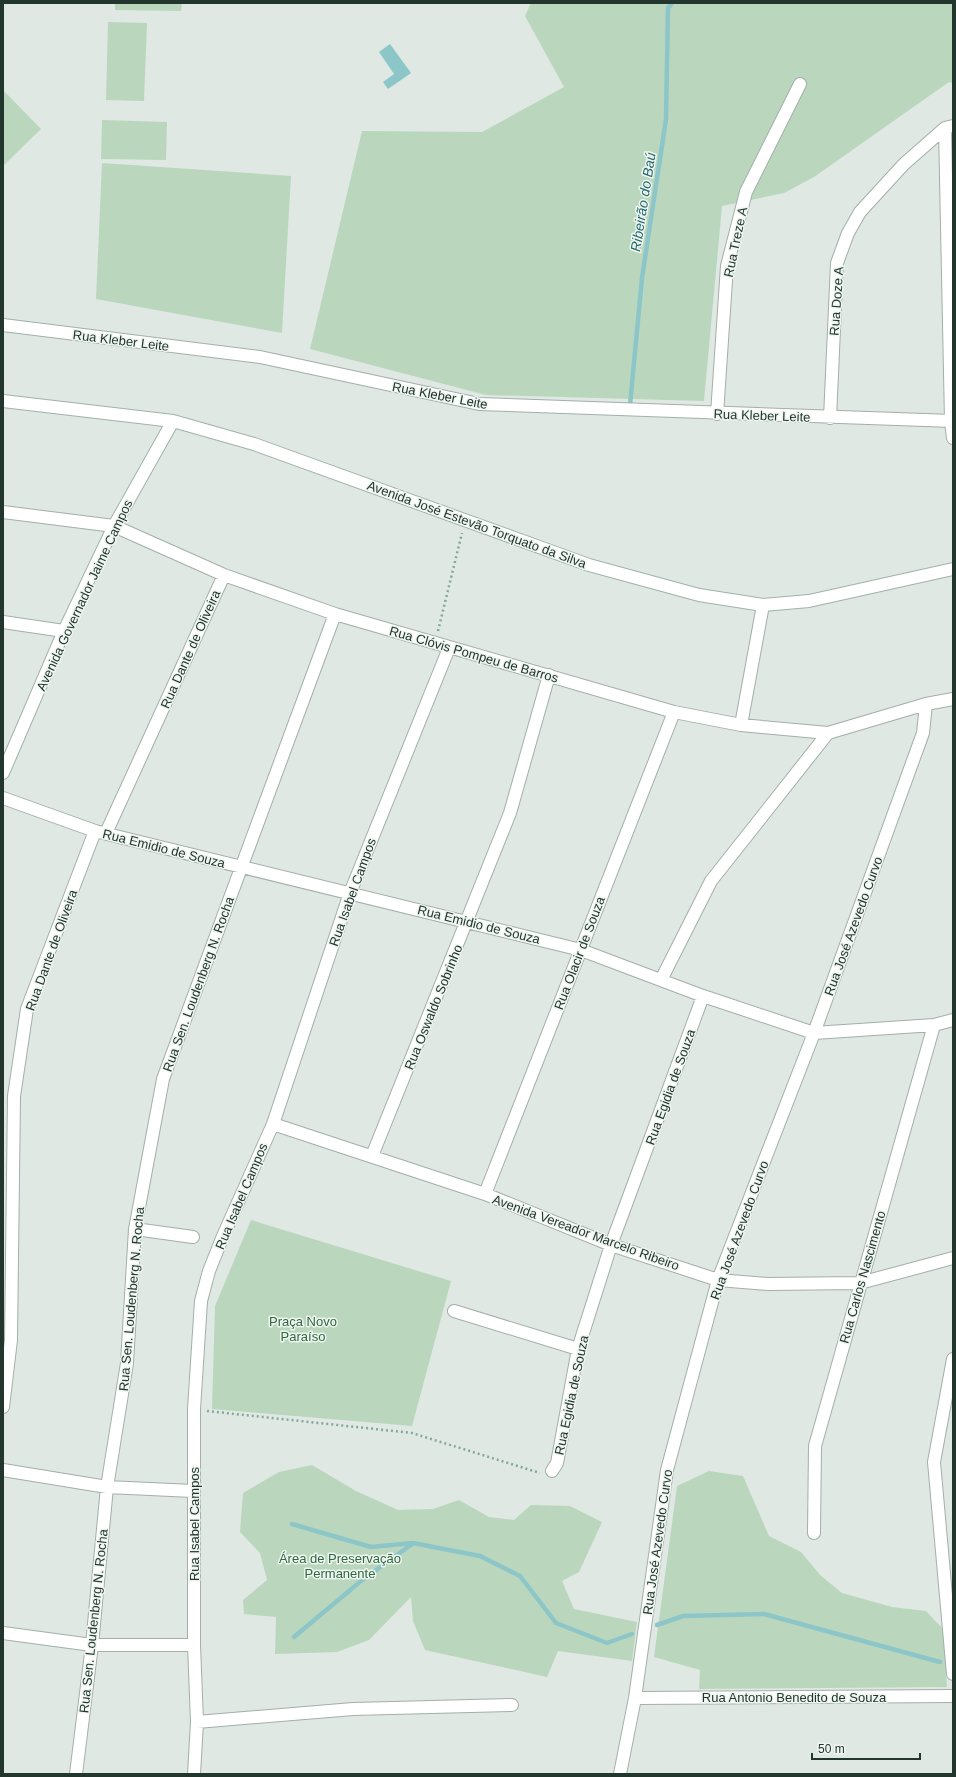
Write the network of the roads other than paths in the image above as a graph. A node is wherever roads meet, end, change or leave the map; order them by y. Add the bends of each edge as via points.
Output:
1 (800, 84) dead end
2 (949, 127) edge
3 (3, 325) edge
4 (3, 401) edge
5 (717, 414) junction
6 (830, 418) junction
7 (952, 421) edge
8 (173, 422) junction
9 (953, 438) edge
10 (3, 512) edge
11 (114, 526) junction
12 (953, 569) edge
13 (224, 575) junction
14 (763, 605) junction
15 (335, 614) junction
16 (3, 622) edge
17 (64, 631) junction
18 (449, 648) junction
19 (549, 675) junction
20 (953, 699) edge
21 (926, 704) junction
22 (674, 712) junction
23 (741, 725) junction
24 (828, 734) junction
25 (3, 773) edge
26 (3, 798) edge
27 (101, 832) junction
28 (241, 867) junction
29 (350, 893) junction
30 (468, 921) junction
31 (580, 950) junction
32 (661, 980) junction
33 (703, 996) junction
34 (953, 1020) edge
35 (934, 1025) junction
36 (814, 1033) junction
37 (272, 1124) junction
38 (372, 1156) junction
39 (485, 1194) junction
40 (135, 1229) junction
41 (193, 1237) dead end
42 (611, 1244) junction
43 (953, 1258) edge
44 (718, 1280) junction
45 (860, 1283) junction
46 (454, 1311) dead end
47 (578, 1349) junction
48 (953, 1359) edge
49 (3, 1407) edge
50 (3, 1470) edge
51 (552, 1471) road end
52 (107, 1487) junction
53 (193, 1491) junction
54 (814, 1533) dead end
55 (3, 1634) edge
56 (92, 1645) junction
57 (194, 1646) junction
58 (953, 1674) edge
59 (953, 1696) edge
60 (635, 1698) junction
61 (512, 1705) dead end
62 (197, 1722) junction
63 (76, 1774) edge
64 (194, 1774) edge
65 (620, 1774) edge

1 - 5 street, Rua Treze A via 746,192 727,266
2 - 6 street, Rua Doze A via 904,164 860,212 848,233 837,263
2 - 7 street
3 - 5 street, Rua Kleber Leite via 260,357 479,404
4 - 8 street, Avenida José Estevão Torquato da Silva
5 - 6 street, Rua Kleber Leite
6 - 7 street, Rua Kleber Leite
7 - 9 street
8 - 11 street, Avenida Governador Jaime Campos
8 - 14 street, Avenida José Estevão Torquato da Silva via 254,444 589,565 699,595
10 - 11 street, Rua Clóvis Pompeu de Barros
11 - 13 street, Rua Clóvis Pompeu de Barros
11 - 17 street, Avenida Governador Jaime Campos
12 - 14 street, Avenida José Estevão Torquato da Silva via 809,601
13 - 15 street, Rua Clóvis Pompeu de Barros
13 - 27 street, Rua Dante de Oliveira
14 - 23 street
15 - 18 street, Rua Clóvis Pompeu de Barros
15 - 28 street, Rua Sen. Loudenberg N. Rocha
16 - 17 street
17 - 25 street, Avenida Governador Jaime Campos
18 - 19 street, Rua Clóvis Pompeu de Barros
18 - 29 street, Rua Isabel Campos
19 - 22 street, Rua Clóvis Pompeu de Barros
19 - 30 street, Rua Oswaldo Sobrinho via 510,813
20 - 21 street, Rua Clóvis Pompeu de Barros
21 - 24 street, Rua Clóvis Pompeu de Barros
21 - 36 street, Rua José Azevedo Curvo via 923,732
22 - 23 street, Rua Clóvis Pompeu de Barros
22 - 31 street, Rua Olacir de Souza
23 - 24 street, Rua Clóvis Pompeu de Barros
24 - 32 street via 711,881
26 - 27 street, Rua Emidio de Souza
27 - 28 street, Rua Emidio de Souza
27 - 49 street, Rua Dante de Oliveira via 27,1010 14,1096 11,1340
28 - 29 street, Rua Emidio de Souza
28 - 40 street, Rua Sen. Loudenberg N. Rocha via 163,1079
29 - 30 street, Rua Emidio de Souza
29 - 37 street, Rua Isabel Campos
30 - 31 street, Rua Emidio de Souza
30 - 38 street, Rua Oswaldo Sobrinho
31 - 32 street, Rua Emidio de Souza
31 - 39 street, Rua Olacir de Souza
32 - 33 street, Rua Emidio de Souza
33 - 36 street, Rua Emidio de Souza
33 - 42 street, Rua Egidia de Souza
34 - 35 street, Rua Emidio de Souza
35 - 36 street, Rua Emidio de Souza
35 - 45 street, Rua Carlos Nascimento
36 - 44 street, Rua José Azevedo Curvo
37 - 38 street, Avenida Vereador Marcelo Ribeiro
37 - 53 street, Rua Isabel Campos via 223,1236 200,1301 194,1409
38 - 39 street, Avenida Vereador Marcelo Ribeiro
39 - 42 street, Avenida Vereador Marcelo Ribeiro
40 - 41 street
40 - 52 street, Rua Sen. Loudenberg N. Rocha via 127,1363
42 - 44 street, Avenida Vereador Marcelo Ribeiro
42 - 47 street, Rua Egidia de Souza
43 - 45 street, Avenida Vereador Marcelo Ribeiro
44 - 45 street, Avenida Vereador Marcelo Ribeiro via 768,1284
44 - 60 street, Rua José Azevedo Curvo via 667,1470
45 - 54 street, Rua Carlos Nascimento via 815,1446
46 - 47 street
47 - 51 street, Rua Egidia de Souza via 557,1462
48 - 58 street via 934,1462
50 - 52 street
52 - 53 street
52 - 56 street, Rua Sen. Loudenberg N. Rocha
53 - 57 street, Rua Isabel Campos
55 - 56 street
56 - 57 street
56 - 63 street, Rua Sen. Loudenberg N. Rocha
57 - 62 street, Rua Isabel Campos
59 - 60 street, Rua Antonio Benedito de Souza
60 - 65 street, Rua José Azevedo Curvo
61 - 62 street via 352,1709
62 - 64 street, Rua Isabel Campos

